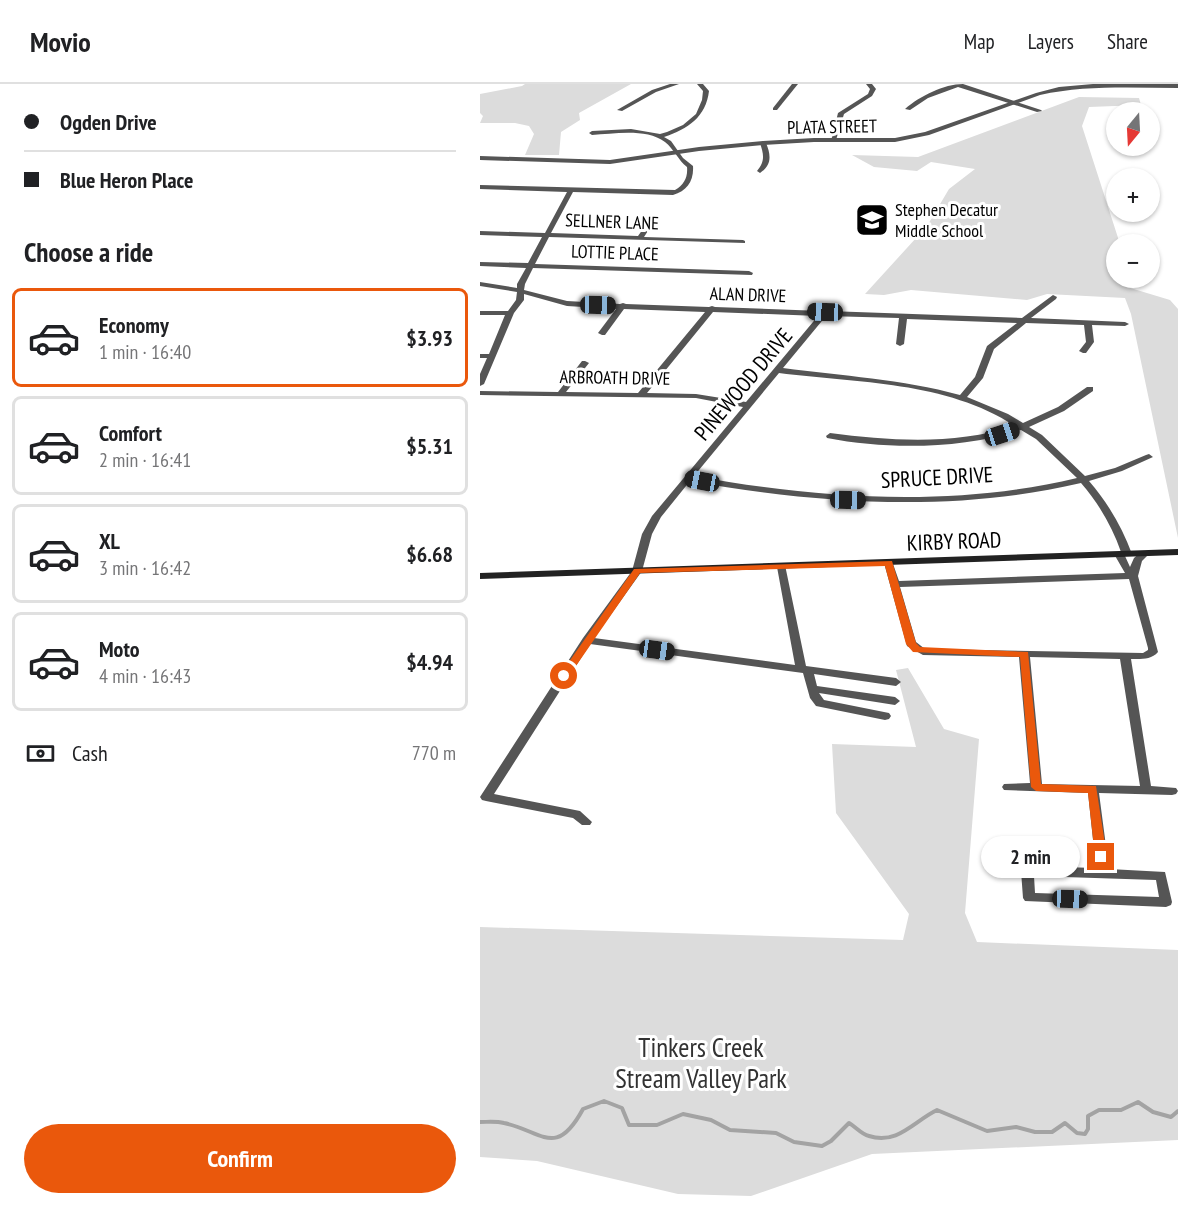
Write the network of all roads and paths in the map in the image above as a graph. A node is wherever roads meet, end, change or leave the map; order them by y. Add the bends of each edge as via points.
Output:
1 (676, 84) edge
2 (700, 84) edge
3 (795, 84) edge
4 (869, 84) edge
5 (957, 84) edge
6 (1105, 85) edge
7 (1168, 85) edge
8 (1178, 86) edge
9 (1012, 103) junction
10 (775, 109) dead end
11 (908, 109) dead end
12 (620, 110) dead end
13 (1039, 111) dead end
14 (592, 133) dead end
15 (661, 136) junction
16 (834, 140) junction
17 (763, 143) junction
18 (677, 152) junction
19 (480, 158) edge
20 (760, 171) dead end
21 (480, 187) edge
22 (572, 190) junction
23 (650, 223) dead end
24 (480, 232) edge
25 (548, 235) junction
26 (640, 238) junction
27 (743, 242) dead end
28 (480, 264) edge
29 (531, 265) junction
30 (749, 273) dead end
31 (480, 284) edge
32 (520, 292) junction
33 (1053, 297) dead end
34 (623, 306) junction
35 (712, 308) junction
36 (825, 312) junction
37 (480, 313) edge
38 (510, 313) junction
39 (903, 315) junction
40 (1026, 320) junction
41 (1088, 322) junction
42 (1125, 324) dead end
43 (602, 333) dead end
44 (900, 344) dead end
45 (1083, 351) dead end
46 (480, 356) edge
47 (492, 356) junction
48 (585, 363) dead end
49 (778, 370) junction
50 (480, 384) edge
51 (1090, 389) dead end
52 (480, 393) edge
53 (560, 394) junction
54 (641, 395) junction
55 (963, 396) junction
56 (748, 405) junction
57 (1025, 426) junction
58 (830, 436) dead end
59 (1149, 457) dead end
60 (688, 478) junction
61 (1084, 480) junction
62 (1178, 552) edge
63 (1145, 553) junction
64 (1123, 554) junction
65 (889, 563) junction
66 (782, 567) junction
67 (637, 571) junction
68 (480, 576) edge
69 (1133, 576) junction
70 (894, 584) junction
71 (587, 640) junction
72 (1024, 654) junction
73 (1125, 656) junction
74 (804, 671) junction
75 (896, 682) dead end
76 (814, 689) junction
77 (895, 701) dead end
78 (885, 716) dead end
79 (1008, 786) dead end
80 (1036, 787) junction
81 (1093, 789) junction
82 (1146, 790) junction
83 (1172, 791) dead end
84 (586, 822) dead end
85 (1103, 873) junction

1 - 12 street
2 - 15 street via 706,96 695,119 685,128
3 - 10 street
4 - 16 street via 873,89 870,95 841,113
5 - 9 street
5 - 11 street
6 - 7 street, PLATA STREET
6 - 9 street, PLATA STREET via 1059,89
7 - 8 street, PLATA STREET
9 - 13 street
9 - 16 street, PLATA STREET via 915,137
14 - 15 street via 631,131
15 - 18 street
16 - 17 street, PLATA STREET
17 - 18 street, PLATA STREET
17 - 20 street via 769,158
18 - 19 street, PLATA STREET via 610,162
18 - 22 street via 691,168 682,190
21 - 22 street
22 - 25 street
23 - 26 street
24 - 25 street, SELLNER LANE
25 - 26 street, SELLNER LANE
25 - 29 street
26 - 27 street, SELLNER LANE
28 - 29 street, LOTTIE PLACE
29 - 30 street, LOTTIE PLACE
29 - 32 street
31 - 32 street, ALAN DRIVE
32 - 34 street, ALAN DRIVE via 572,304
32 - 38 street via 520,300
33 - 40 street
34 - 35 street, ALAN DRIVE
34 - 43 street
35 - 36 street, ALAN DRIVE
35 - 54 street
36 - 39 street, ALAN DRIVE
36 - 49 street, PINEWOOD DRIVE
37 - 38 street
38 - 47 street
39 - 40 street, ALAN DRIVE
39 - 44 street
40 - 41 street, ALAN DRIVE
40 - 55 street via 990,348 979,378
41 - 42 street, ALAN DRIVE
41 - 45 street via 1090,342
46 - 47 street
47 - 50 street
48 - 53 street
49 - 55 street via 892,381
49 - 56 street, PINEWOOD DRIVE
51 - 57 street via 1063,409
52 - 53 street, ARBROATH DRIVE
53 - 54 street, ARBROATH DRIVE
54 - 56 street, ARBROATH DRIVE via 705,397
55 - 57 street
56 - 60 street, PINEWOOD DRIVE
57 - 58 street via 990,438 953,442
57 - 61 street
59 - 61 street, SPRUCE DRIVE
60 - 61 street, SPRUCE DRIVE via 787,495 864,500 998,494
60 - 67 street, PINEWOOD DRIVE via 652,523
61 - 64 street via 1111,513
62 - 63 main road, KIRBY ROAD
63 - 64 main road, KIRBY ROAD
63 - 69 street via 1137,560
64 - 65 main road, KIRBY ROAD
64 - 69 street via 1126,568
65 - 66 main road, KIRBY ROAD
65 - 70 street
66 - 67 main road, KIRBY ROAD
66 - 74 street
67 - 68 main road, KIRBY ROAD
67 - 71 street
69 - 70 street
69 - 73 street via 1153,648 1144,657
70 - 72 street via 911,644 917,650
71 - 74 street
71 - 84 street via 486,796 576,814
72 - 73 street
72 - 80 street
73 - 82 street
74 - 75 street
74 - 76 street
76 - 77 street
76 - 78 street via 820,703
79 - 80 street
80 - 81 street
81 - 82 street
81 - 85 street
82 - 83 street
85 - 85 street via 1027,871 1029,898 1166,902 1161,875

